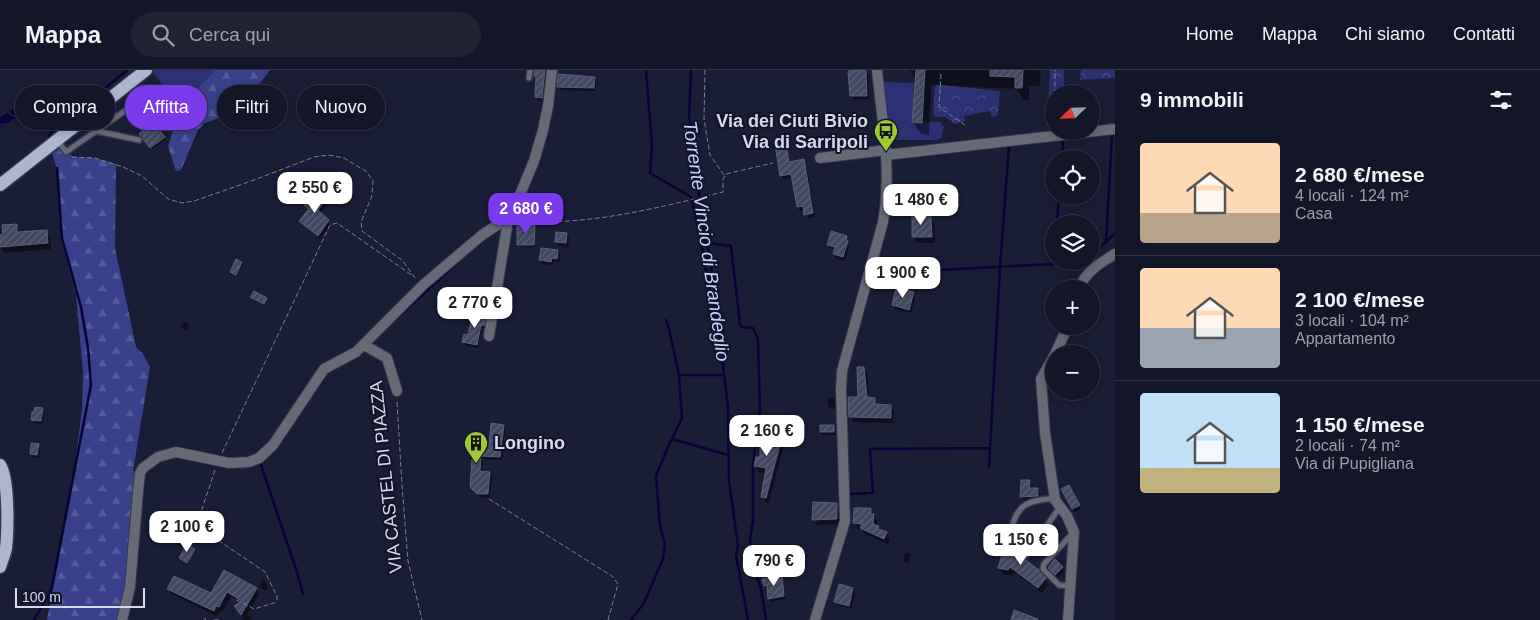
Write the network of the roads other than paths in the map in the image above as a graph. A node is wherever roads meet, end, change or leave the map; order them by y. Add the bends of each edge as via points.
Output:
1 (146, 70) edge
2 (530, 70) edge
3 (552, 70) edge
4 (877, 70) edge
5 (529, 78) dead end
6 (125, 111) edge
7 (1115, 129) edge
8 (96, 131) junction
9 (57, 140) junction
10 (139, 140) dead end
11 (886, 152) junction
12 (820, 158) dead end
13 (0, 185) edge
14 (510, 216) junction
15 (1115, 254) edge
16 (1084, 280) edge
17 (489, 336) dead end
18 (364, 345) junction
19 (1045, 372) edge
20 (397, 391) road end
21 (0, 465) edge
22 (1058, 502) junction
23 (1011, 531) dead end
24 (1074, 532) junction
25 (1026, 555) dead end
26 (0, 567) edge
27 (1070, 586) junction
28 (122, 620) edge
29 (815, 620) edge
30 (1068, 620) edge

1 - 9 main road
2 - 5 lane
3 - 14 street via 534,161
4 - 11 street
6 - 8 lane
7 - 11 street
8 - 9 lane via 66,152
8 - 10 lane
9 - 13 main road
11 - 12 street
11 - 29 street via 883,222 840,382 845,520
14 - 17 street
14 - 18 street via 482,235 423,285
15 - 16 street
18 - 20 street, VIA CASTEL DI PIAZZA via 387,358
18 - 28 street via 321,372 273,445 254,461 218,461 181,452 169,453 140,473 130,587
19 - 22 street via 1041,379 1045,433
21 - 26 main road via 6,482 7,517 6,549
22 - 23 lane via 1032,501 1022,506 1014,517
22 - 24 street
22 - 25 lane
24 - 27 street
24 - 27 lane via 1043,566 1059,585
27 - 30 street

